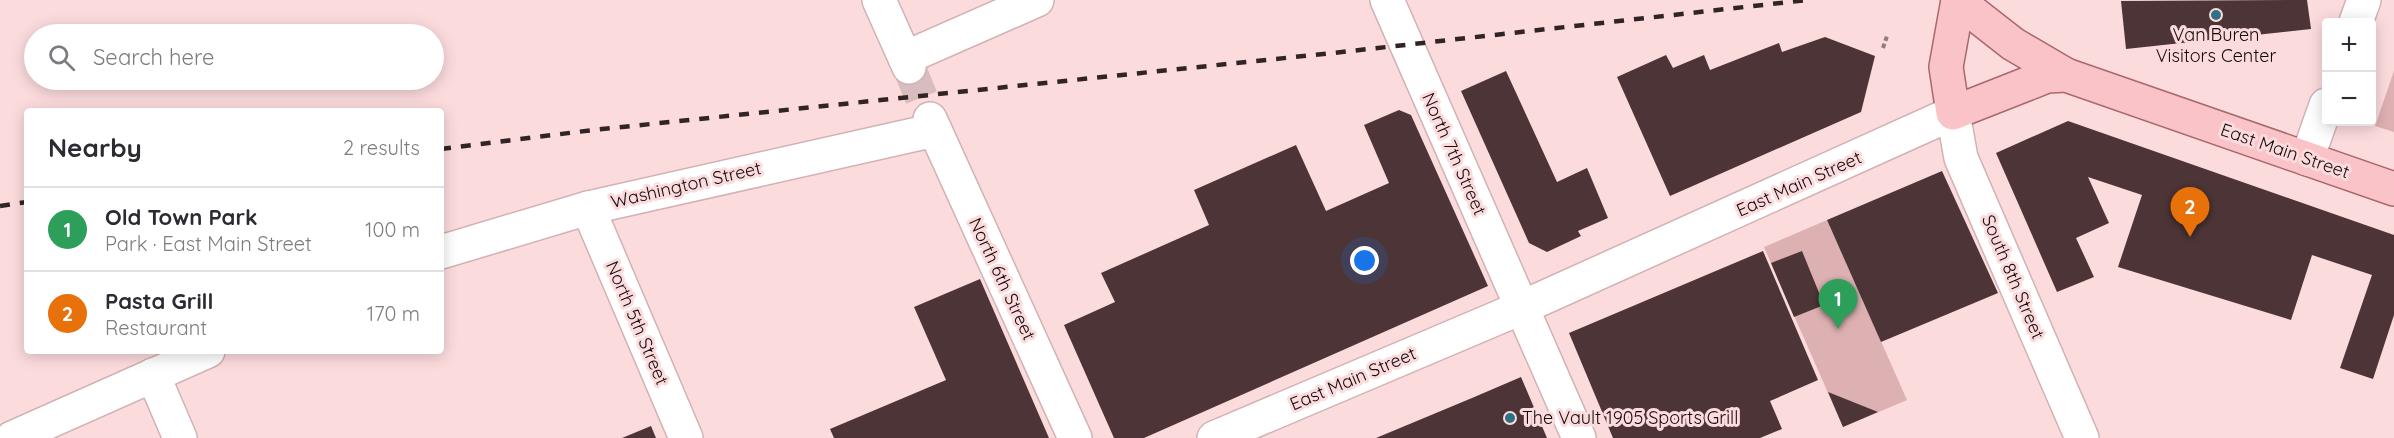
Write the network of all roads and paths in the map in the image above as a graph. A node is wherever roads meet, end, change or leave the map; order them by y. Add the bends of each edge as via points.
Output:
1 (879, 0) edge
2 (1037, 0) edge
3 (1387, 0) edge
4 (2364, 0) edge
5 (1958, 1) edge
6 (2357, 18) edge
7 (1887, 36) dead end
8 (1883, 48) dead end
9 (2066, 75) junction
10 (1953, 113) junction
11 (2322, 116) edge
12 (932, 124) joint
13 (2307, 159) junction
14 (2394, 189) edge
15 (588, 208) junction
16 (444, 251) edge
17 (1523, 307) junction
18 (201, 354) edge
19 (153, 375) junction
20 (12, 438) edge
21 (180, 438) edge
22 (686, 438) edge
23 (1075, 438) edge
24 (1214, 438) edge
25 (1579, 438) edge
26 (2082, 438) edge

1 - 2 street via 907,63
3 - 17 street, North 7th Street
4 - 6 street
5 - 9 main road via 2013,44
5 - 10 main road via 1946,67
7 - 8 path
9 - 10 main road, East Main Street via 2047,76
9 - 13 main road, East Main Street
10 - 17 street, East Main Street
10 - 26 street, South 8th Street via 1961,158
11 - 13 street
12 - 15 street, Washington Street
12 - 23 street, North 6th Street
13 - 14 main road, East Main Street
15 - 16 street, Washington Street
15 - 22 street, North 5th Street
17 - 24 street, East Main Street
17 - 25 street, North 7th Street
18 - 19 street
19 - 20 street
19 - 21 street

